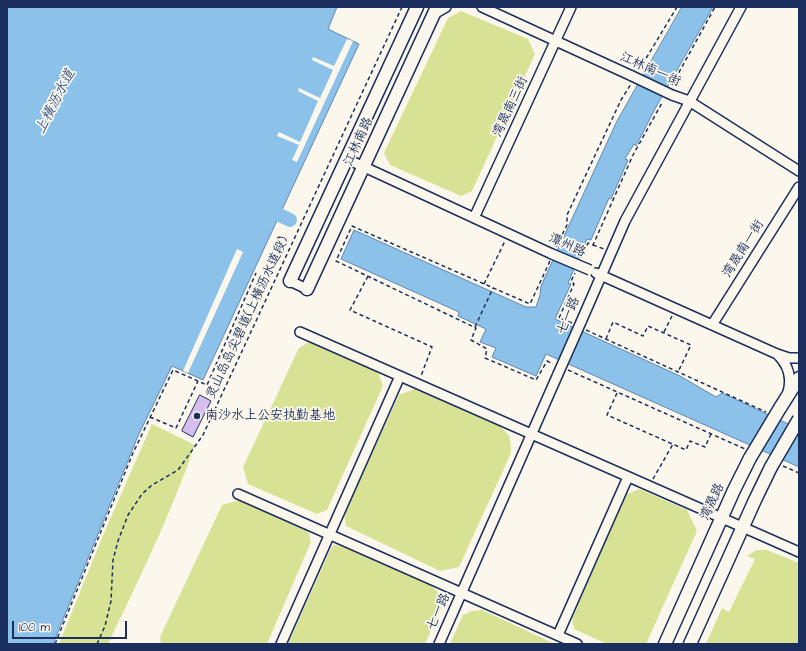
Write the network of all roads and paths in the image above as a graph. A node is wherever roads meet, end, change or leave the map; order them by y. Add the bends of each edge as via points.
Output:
1 (402, 7) edge
2 (417, 7) edge
3 (446, 7) edge
4 (482, 7) edge
5 (571, 7) edge
6 (677, 7) edge
7 (715, 7) edge
8 (741, 7) edge
9 (436, 10) edge
10 (555, 41) junction
11 (634, 77) junction
12 (669, 93) junction
13 (689, 102) junction
14 (347, 159) junction
15 (363, 167) junction
16 (799, 171) edge
17 (799, 188) edge
18 (474, 218) junction
19 (508, 234) junction
20 (593, 245) junction
21 (611, 252) junction
22 (552, 256) junction
23 (336, 261) dead end
24 (580, 262) dead end
25 (577, 269) dead end
26 (256, 273) dead end
27 (600, 275) junction
28 (368, 276) dead end
29 (290, 281) joint
30 (484, 284) junction
31 (493, 288) junction
32 (306, 289) joint
33 (675, 308) junction
34 (577, 323) junction
35 (712, 325) junction
36 (475, 327) dead end
37 (586, 330) dead end
38 (300, 332) dead end
39 (664, 333) junction
40 (606, 339) junction
41 (777, 354) junction
42 (799, 358) edge
43 (678, 372) junction
44 (400, 376) junction
45 (799, 378) edge
46 (198, 382) junction
47 (418, 384) junction
48 (617, 392) dead end
49 (788, 395) junction
50 (775, 411) junction
51 (150, 417) junction
52 (799, 420) edge
53 (532, 434) junction
54 (711, 434) dead end
55 (673, 444) junction
56 (628, 477) junction
57 (649, 486) junction
58 (238, 494) dead end
59 (721, 518) junction
60 (742, 527) junction
61 (329, 534) junction
62 (799, 552) edge
63 (462, 593) junction
64 (558, 636) junction
65 (55, 644) edge
66 (97, 644) edge
67 (281, 644) edge
68 (439, 644) edge
69 (577, 644) edge
70 (665, 644) edge
71 (690, 644) edge

1 - 66 path, 灵山岛岛尖碧道(上横沥水道段) via 203,436 178,470 142,494 128,515 113,560 112,601
2 - 14 main road, 江林南路
3 - 9 street
4 - 10 street, 江林南一街
5 - 10 street, 湾晟南三街
6 - 11 path
7 - 12 path
8 - 13 street, 七一路
9 - 15 main road, 江林南路
10 - 11 street, 江林南一街
10 - 18 street, 湾晟南三街
11 - 12 street, 江林南一街, bridge
11 - 22 path via 567,215 567,225
12 - 13 street, 江林南一街
12 - 20 path via 633,155
13 - 16 street, 江林南一街
13 - 21 street, 七一路
14 - 15 street, 潭州路
14 - 29 main road, 江林南路
15 - 18 street, 潭州路
15 - 32 main road, 江林南路
17 - 35 street, 湾晟南一街
18 - 19 street, 潭州路
19 - 22 street, 潭州路
19 - 30 path
20 - 21 path
20 - 24 path via 588,243
21 - 27 street, 七一路
22 - 27 street, 潭州路, bridge
22 - 31 path via 530,304
23 - 30 path via 352,226
25 - 34 path via 571,281 574,284 559,318
26 - 46 path via 207,385
27 - 33 street, 潭州路
27 - 34 street, 七一路
28 - 47 path via 350,310 432,347
29 - 32 street
30 - 31 path
31 - 36 path
33 - 35 street, 潭州路
33 - 39 path
34 - 53 street, 七一路, bridge
35 - 41 street, 潭州路
37 - 40 path
38 - 44 street
39 - 40 path via 648,326 643,336 613,322
39 - 43 path via 691,345
40 - 43 path
41 - 42 street, 潭州路
41 - 49 street via 788,368
43 - 50 path
44 - 47 street
44 - 61 street
45 - 49 main road, 湾晟路
46 - 51 path via 176,428
46 - 51 path via 173,370
47 - 53 street
48 - 55 path via 607,415
49 - 50 main road, 湾晟路
50 - 59 main road, 湾晟路, bridge
51 - 65 path
52 - 60 main road, bridge via 771,467
53 - 56 street
53 - 63 street, 七一路
54 - 55 path via 705,447 690,441 686,450
55 - 57 path
56 - 57 street
56 - 64 street
57 - 59 street
58 - 61 street
59 - 60 street
59 - 70 main road, 湾晟路
60 - 62 street
60 - 71 main road
61 - 63 street
61 - 67 street
63 - 64 street
63 - 68 street, 七一路
64 - 69 street

